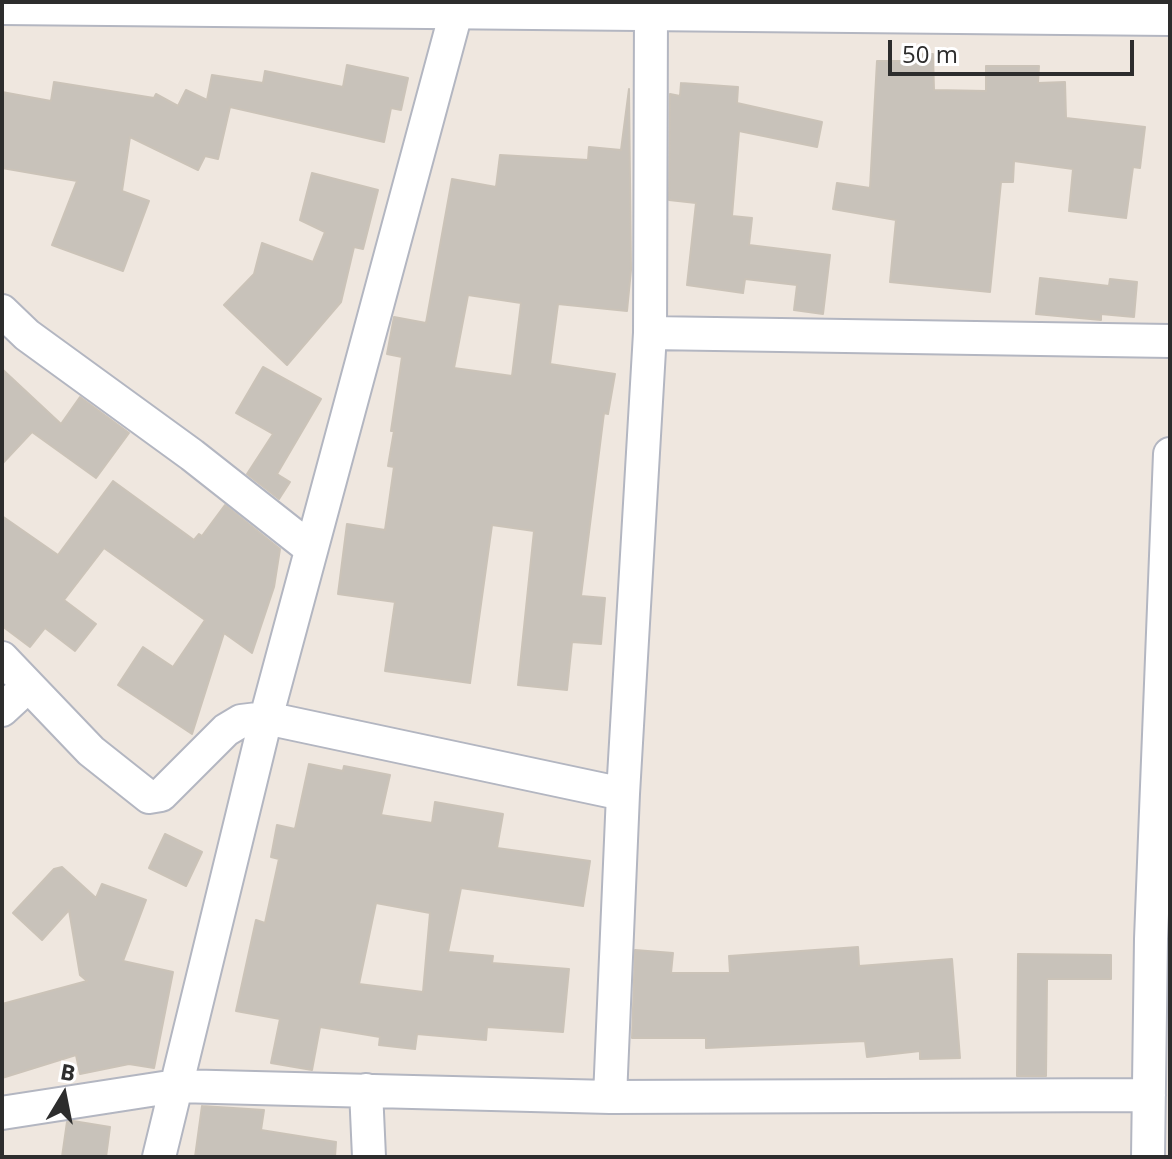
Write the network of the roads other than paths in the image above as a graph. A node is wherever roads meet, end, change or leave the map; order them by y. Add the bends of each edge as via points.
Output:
1 (2, 2) edge
2 (458, 5) junction
3 (651, 10) junction
4 (1170, 13) edge
5 (2, 311) edge
6 (650, 333) junction
7 (1170, 341) edge
8 (1170, 454) edge
9 (310, 548) junction
10 (2, 658) edge
11 (28, 686) junction
12 (2, 710) edge
13 (266, 718) junction
14 (623, 794) junction
15 (1160, 938) edge
16 (176, 1086) junction
17 (366, 1090) junction
18 (1149, 1095) junction
19 (610, 1097) junction
20 (2, 1113) edge
21 (159, 1157) edge
22 (369, 1157) edge
23 (1148, 1157) edge

1 - 2 main road
2 - 3 main road
2 - 9 street
3 - 4 main road
3 - 6 street
5 - 9 street
6 - 7 street
6 - 14 street
8 - 15 street
9 - 13 street
10 - 11 street
11 - 12 street
11 - 13 street via 91,751 149,797 161,795 226,730 241,721
13 - 14 street
13 - 16 street
14 - 19 street
15 - 18 street
16 - 17 street
16 - 20 street
16 - 21 street
17 - 19 street
17 - 22 street
18 - 19 street
18 - 23 street

